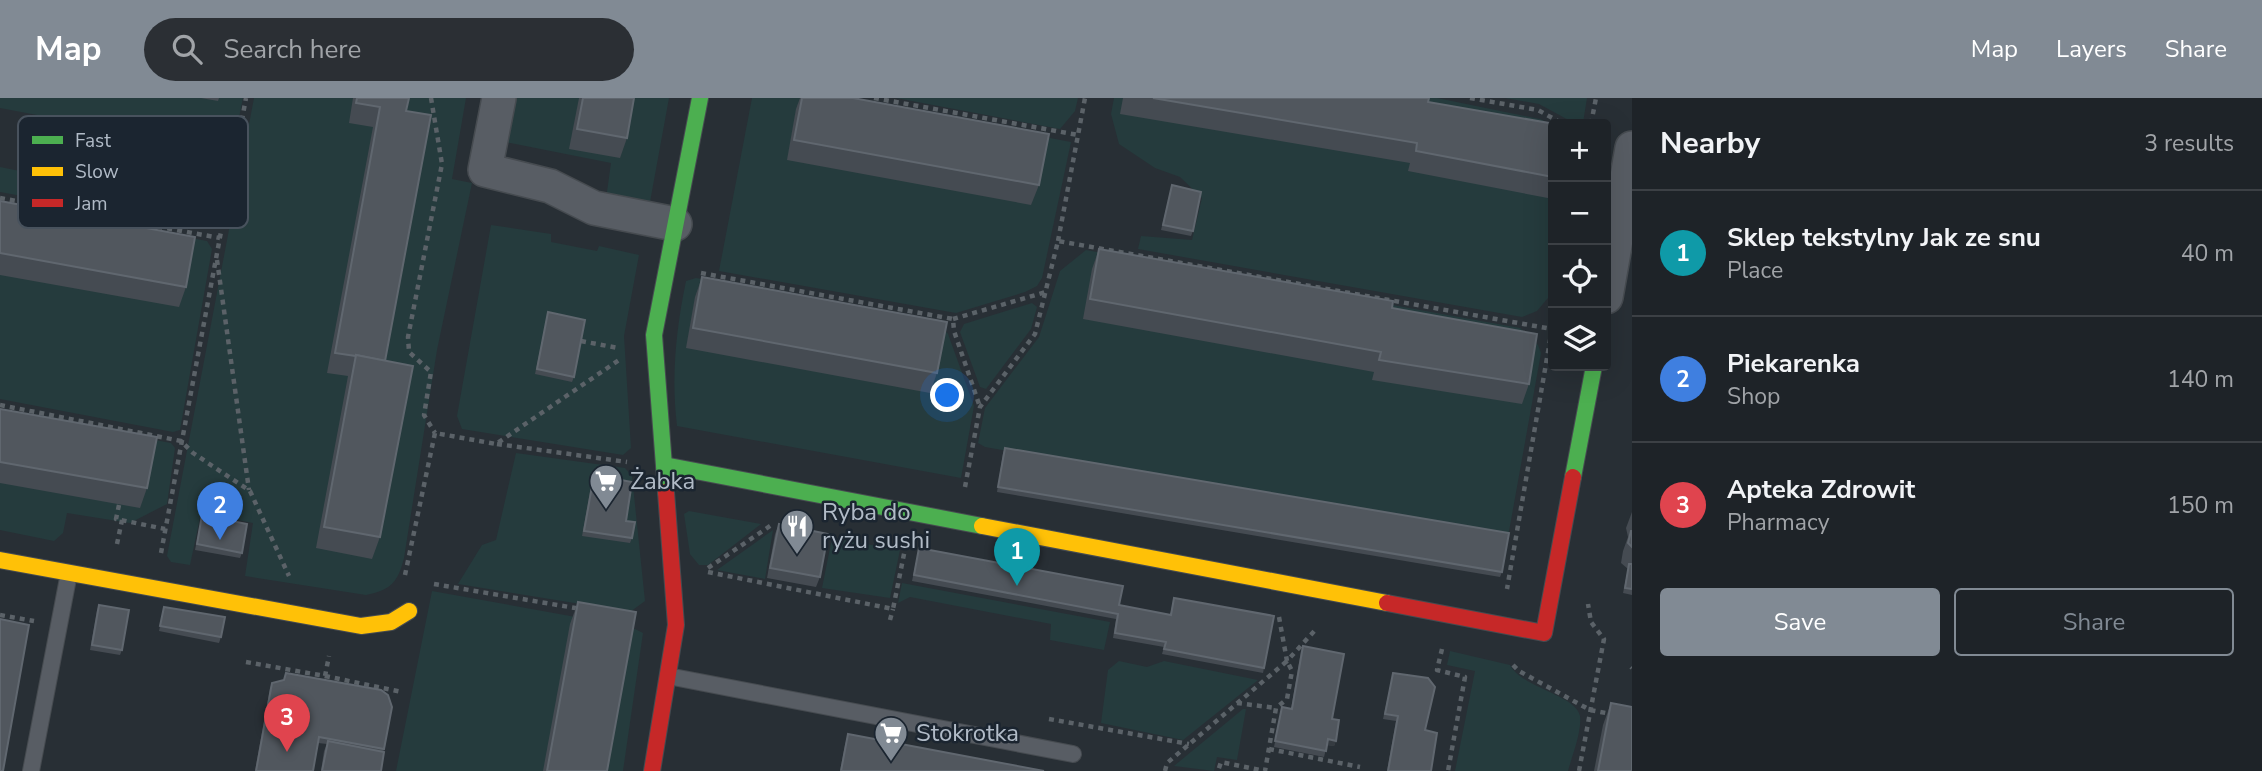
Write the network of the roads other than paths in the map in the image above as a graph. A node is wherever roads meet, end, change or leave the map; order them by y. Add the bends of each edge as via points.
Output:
1 (499, 98) edge
2 (700, 98) edge
3 (1632, 148) edge
4 (675, 224) junction
5 (1611, 268) edge
6 (1593, 371) edge
7 (664, 465) junction
8 (0, 561) edge
9 (69, 573) junction
10 (410, 611) dead end
11 (668, 677) junction
12 (1073, 754) dead end
13 (31, 768) edge
14 (652, 771) edge

1 - 4 street via 485,170 550,186 594,208
2 - 4 street
3 - 5 street
4 - 7 street via 654,335
6 - 7 street via 1544,633
7 - 11 street via 676,625
8 - 9 street
9 - 10 street via 361,626 391,622
9 - 13 lane
11 - 12 lane
11 - 14 street

